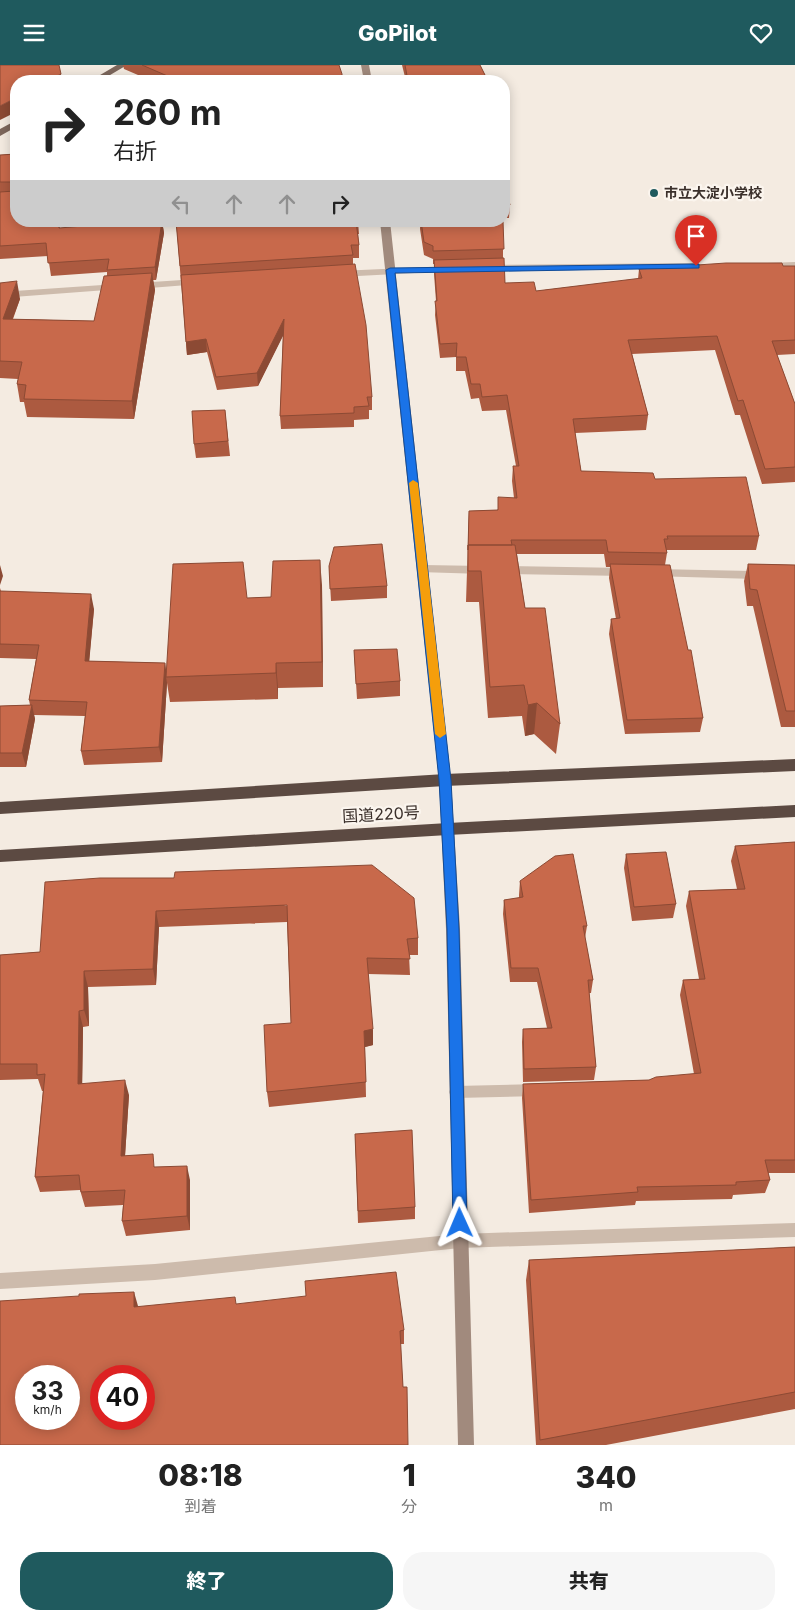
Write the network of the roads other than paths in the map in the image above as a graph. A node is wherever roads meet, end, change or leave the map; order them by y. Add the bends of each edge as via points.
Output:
1 (124, 65) edge
2 (105, 75) edge
3 (386, 227) edge
4 (795, 265) edge
5 (706, 266) edge
6 (756, 266) edge
7 (482, 268) edge
8 (457, 269) edge
9 (390, 270) junction
10 (333, 275) edge
11 (210, 282) edge
12 (0, 295) edge
13 (423, 569) junction
14 (795, 576) edge
15 (795, 765) edge
16 (445, 780) junction
17 (0, 808) edge
18 (795, 811) edge
19 (448, 829) junction
20 (0, 856) edge
21 (551, 1089) edge
22 (456, 1093) junction
23 (795, 1230) edge
24 (460, 1241) junction
25 (0, 1281) edge
26 (466, 1445) edge

1 - 2 main road
3 - 9 street
4 - 6 street
5 - 7 street
8 - 9 street
9 - 10 street
9 - 13 street
11 - 12 street
13 - 14 street
13 - 16 street
15 - 16 highway, 国道220号
16 - 17 highway, 国道220号
16 - 19 street
18 - 19 highway, 国道220号
19 - 20 highway, 国道220号
19 - 22 street
21 - 22 street
22 - 24 street
23 - 24 street
24 - 25 street via 155,1272
24 - 26 street

